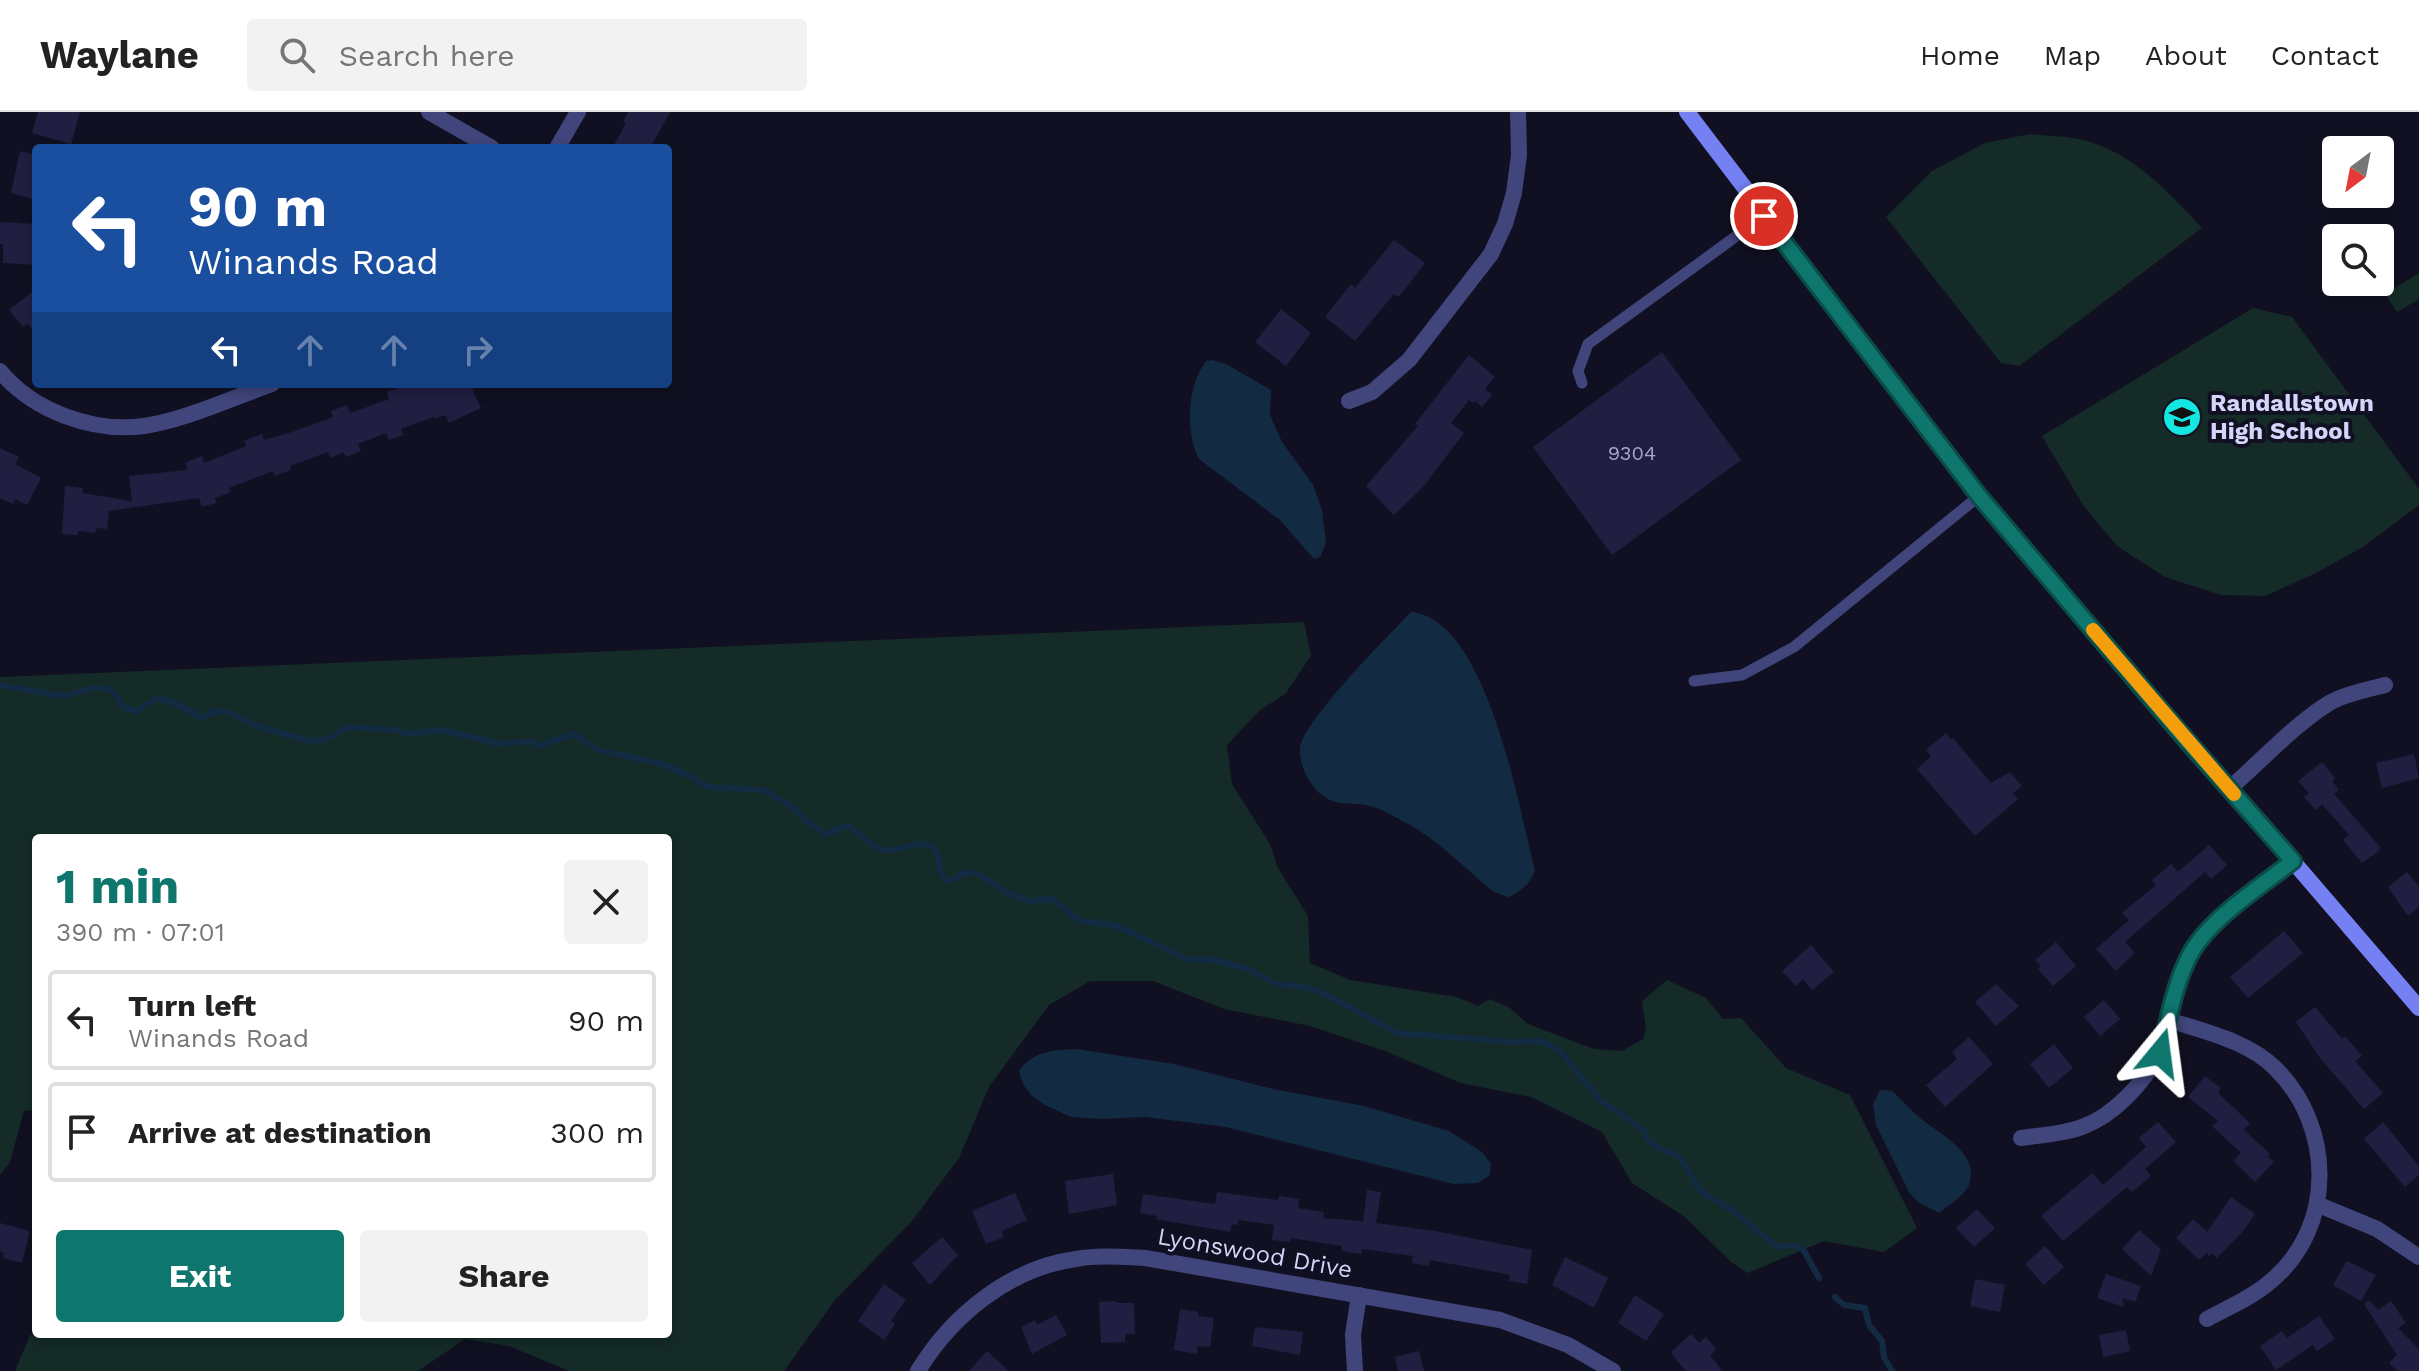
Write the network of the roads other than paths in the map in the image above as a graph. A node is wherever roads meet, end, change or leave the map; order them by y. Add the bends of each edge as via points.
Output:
1 (429, 112) edge
2 (578, 112) edge
3 (1518, 112) edge
4 (1687, 112) edge
5 (485, 144) edge
6 (559, 144) edge
7 (1764, 216) junction
8 (0, 371) edge
9 (1582, 383) dead end
10 (261, 388) edge
11 (1349, 401) dead end
12 (1979, 496) junction
13 (1694, 681) dead end
14 (2385, 685) dead end
15 (2229, 789) junction
16 (2293, 861) junction
17 (2419, 1008) edge
18 (2169, 1020) junction
19 (2021, 1138) dead end
20 (2319, 1205) junction
21 (2419, 1257) edge
22 (1359, 1295) junction
23 (2207, 1319) dead end
24 (918, 1371) edge
25 (1355, 1371) edge
26 (1613, 1371) edge

1 - 5 street
2 - 6 street
3 - 11 street via 1514,193 1491,254 1409,360 1372,392
4 - 7 street
7 - 9 lane via 1588,344 1578,371
7 - 12 street
8 - 10 street via 42,406 113,426 172,419
12 - 13 lane via 1794,647 1742,675
12 - 15 street
14 - 15 street via 2331,702
15 - 16 street
16 - 17 street
16 - 18 street via 2201,940 2187,960
18 - 19 street via 2148,1073 2106,1113 2065,1132
18 - 20 street via 2231,1041 2282,1076 2313,1127
20 - 21 street via 2377,1229
20 - 23 street via 2294,1257 2272,1281
22 - 24 street, Lyonswood Drive via 1145,1258 1075,1259 1022,1277 983,1299 956,1320
22 - 25 street
22 - 26 street, Lyonswood Drive via 1500,1320 1568,1345

